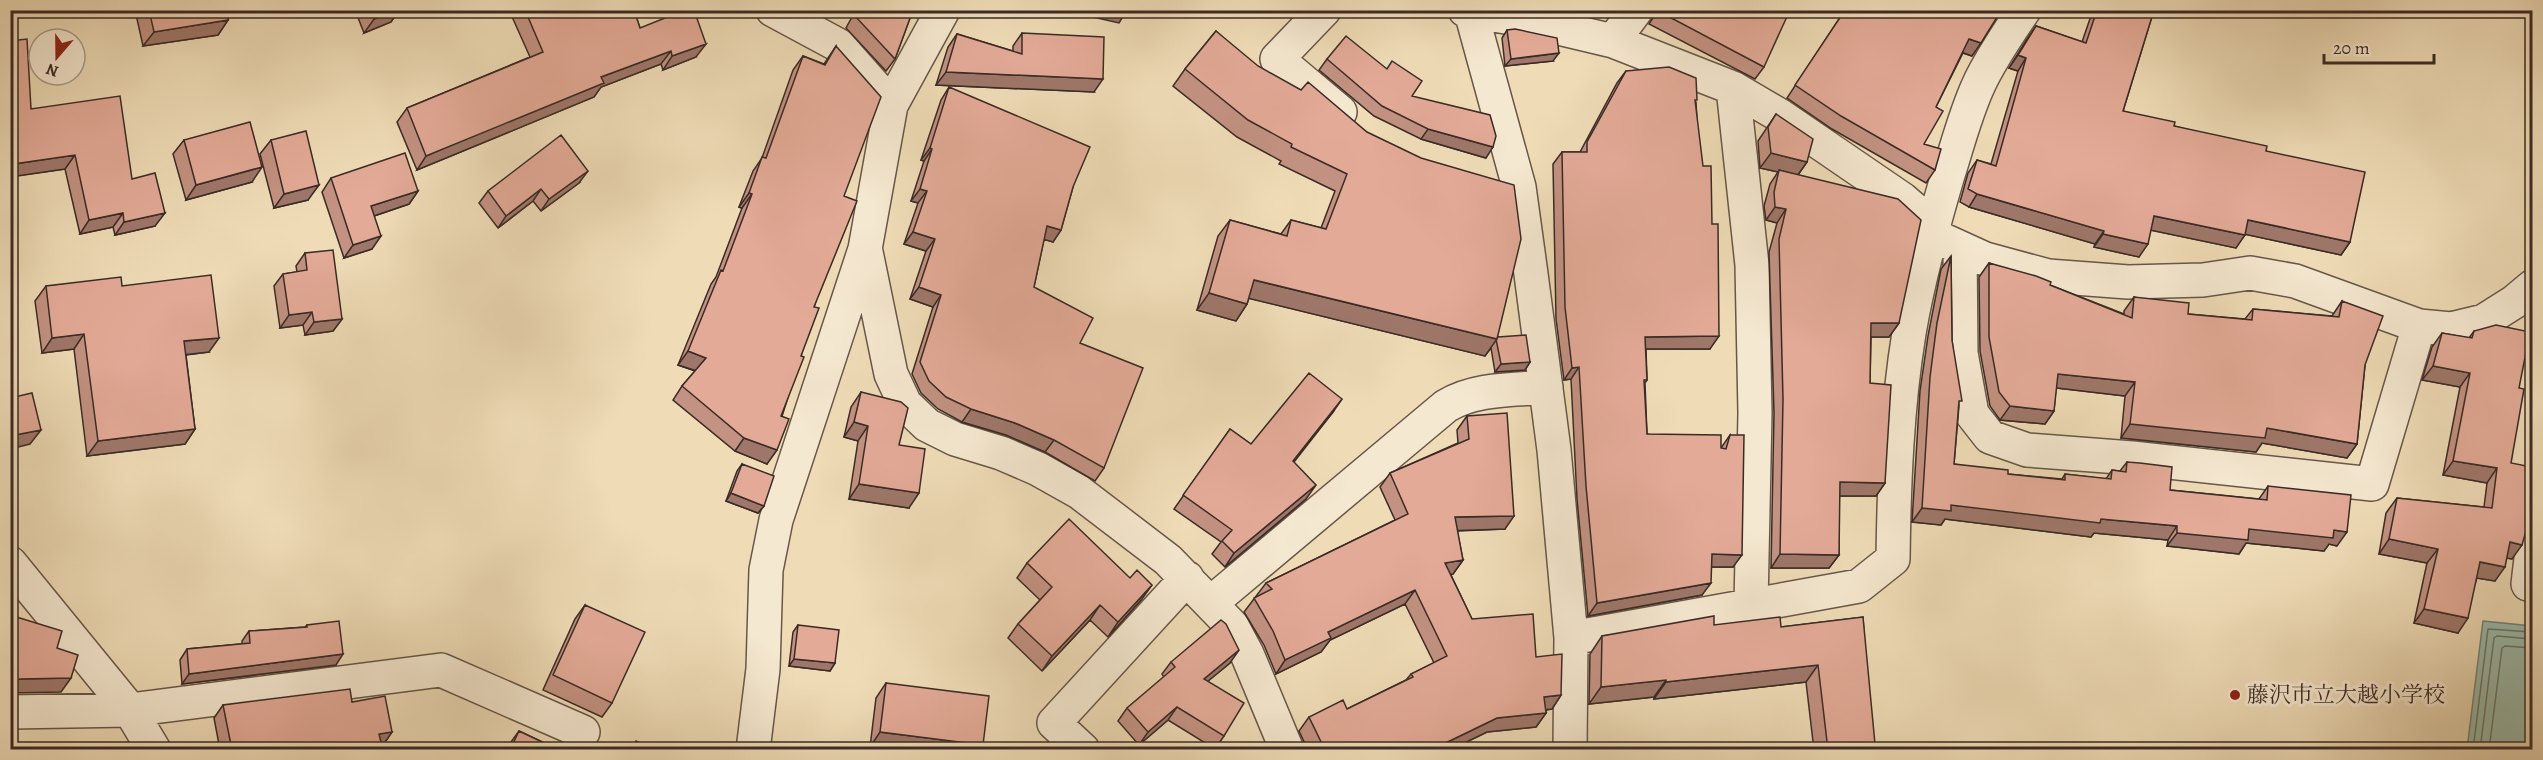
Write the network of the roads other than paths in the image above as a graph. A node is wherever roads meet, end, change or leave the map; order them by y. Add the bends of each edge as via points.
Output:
1 (773, 10) edge
2 (943, 10) edge
3 (1323, 10) edge
4 (1636, 10) edge
5 (2024, 10) edge
6 (1468, 11) edge
7 (1613, 41) junction
8 (1733, 88) junction
9 (891, 105) junction
10 (1364, 132) edge
11 (1488, 178) edge
12 (1519, 188) junction
13 (1932, 229) junction
14 (1960, 248) junction
15 (865, 249) junction
16 (2532, 287) edge
17 (2419, 326) junction
18 (1546, 387) junction
19 (2532, 550) edge
20 (10, 563) edge
21 (1187, 578) junction
22 (2532, 585) edge
23 (1212, 602) junction
24 (1752, 605) junction
25 (1571, 638) junction
26 (130, 710) junction
27 (10, 712) edge
28 (583, 732) dead end
29 (154, 750) edge
30 (753, 750) edge
31 (1083, 750) edge
32 (1287, 750) edge
33 (1570, 750) edge

1 - 9 street via 838,45
2 - 9 street
3 - 10 street via 1277,59
4 - 7 street
5 - 13 street via 1979,84
6 - 7 street
6 - 12 street
7 - 8 street
8 - 13 street via 1902,199
8 - 24 street via 1752,265
9 - 15 street
11 - 12 street
12 - 18 street
13 - 14 street via 1941,239
13 - 24 street via 1909,331 1900,402 1893,559 1859,586
14 - 17 street via 2048,276 2128,282 2203,280 2250,273 2295,281
14 - 17 street via 1961,353 1972,414 1990,437 2027,450 2372,484
15 - 21 street via 891,374 905,404 927,425 1038,469 1079,492
15 - 30 street via 776,520 766,570 764,669
16 - 17 street via 2484,321 2451,329
18 - 23 street via 1480,393 1446,406
18 - 25 street
19 - 22 street via 2528,584
20 - 26 street
21 - 23 street
21 - 31 street via 1054,723
23 - 32 street via 1232,626 1247,654
24 - 25 street
25 - 33 street
26 - 27 street
26 - 28 street via 441,670
26 - 29 street

